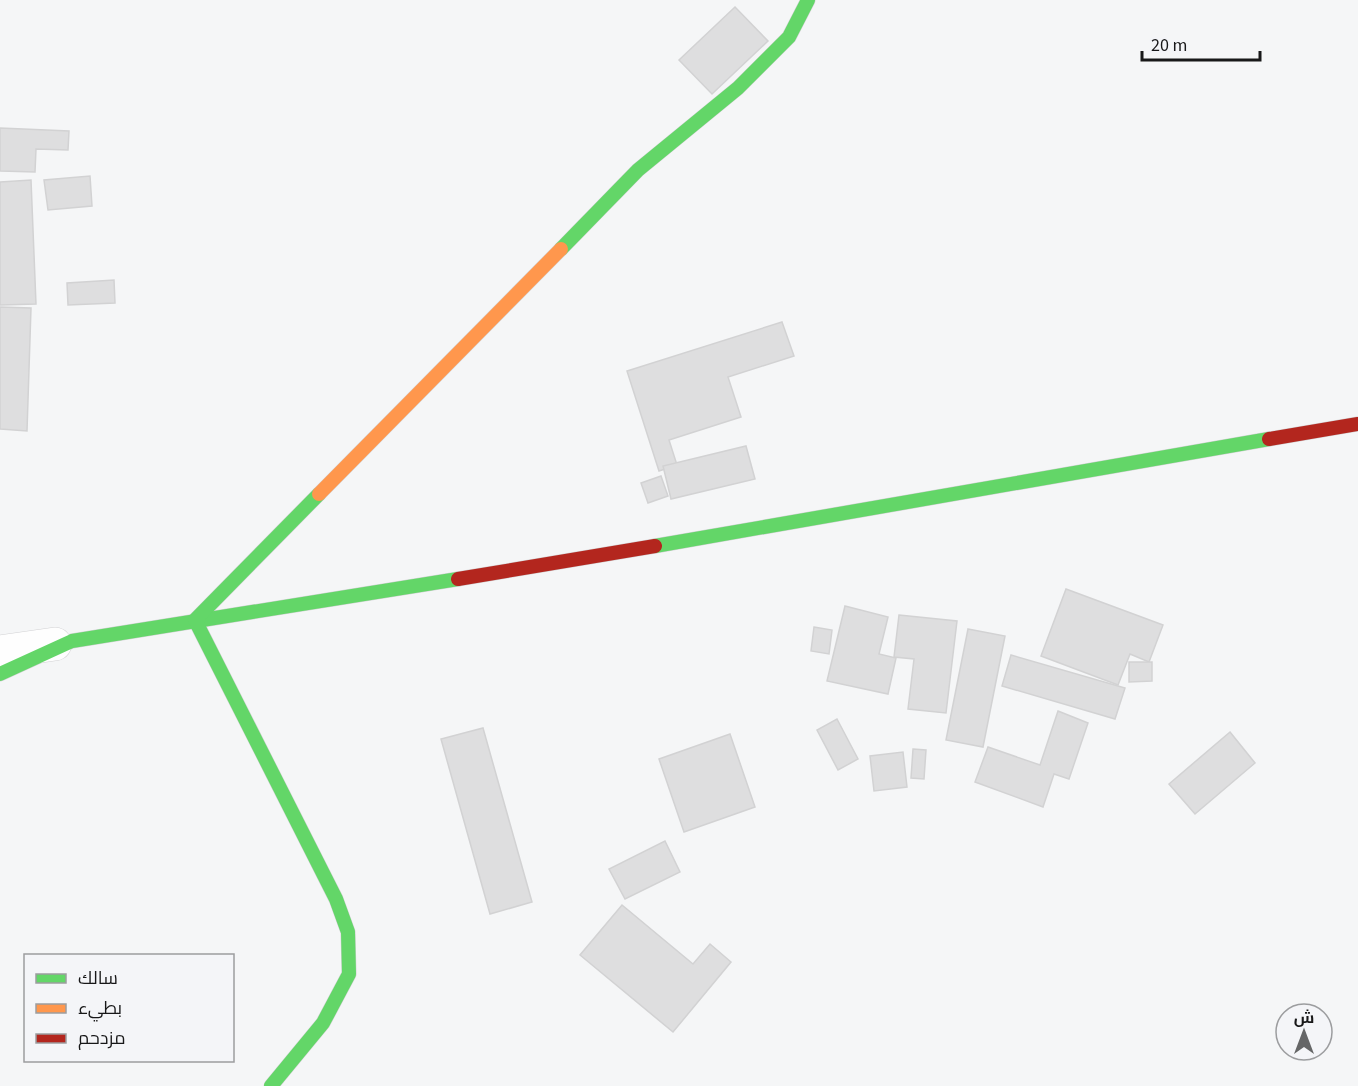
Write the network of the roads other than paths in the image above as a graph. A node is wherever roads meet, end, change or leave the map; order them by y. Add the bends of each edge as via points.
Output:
1 (808, 0) edge
2 (1358, 424) edge
3 (195, 620) junction
4 (72, 641) junction
5 (0, 652) edge
6 (0, 674) edge
7 (271, 1086) edge

1 - 3 street via 789,37 738,88 638,170
2 - 3 street via 574,560
3 - 4 street
3 - 7 street via 336,899 348,932 349,974 323,1023
4 - 5 street
4 - 6 street

